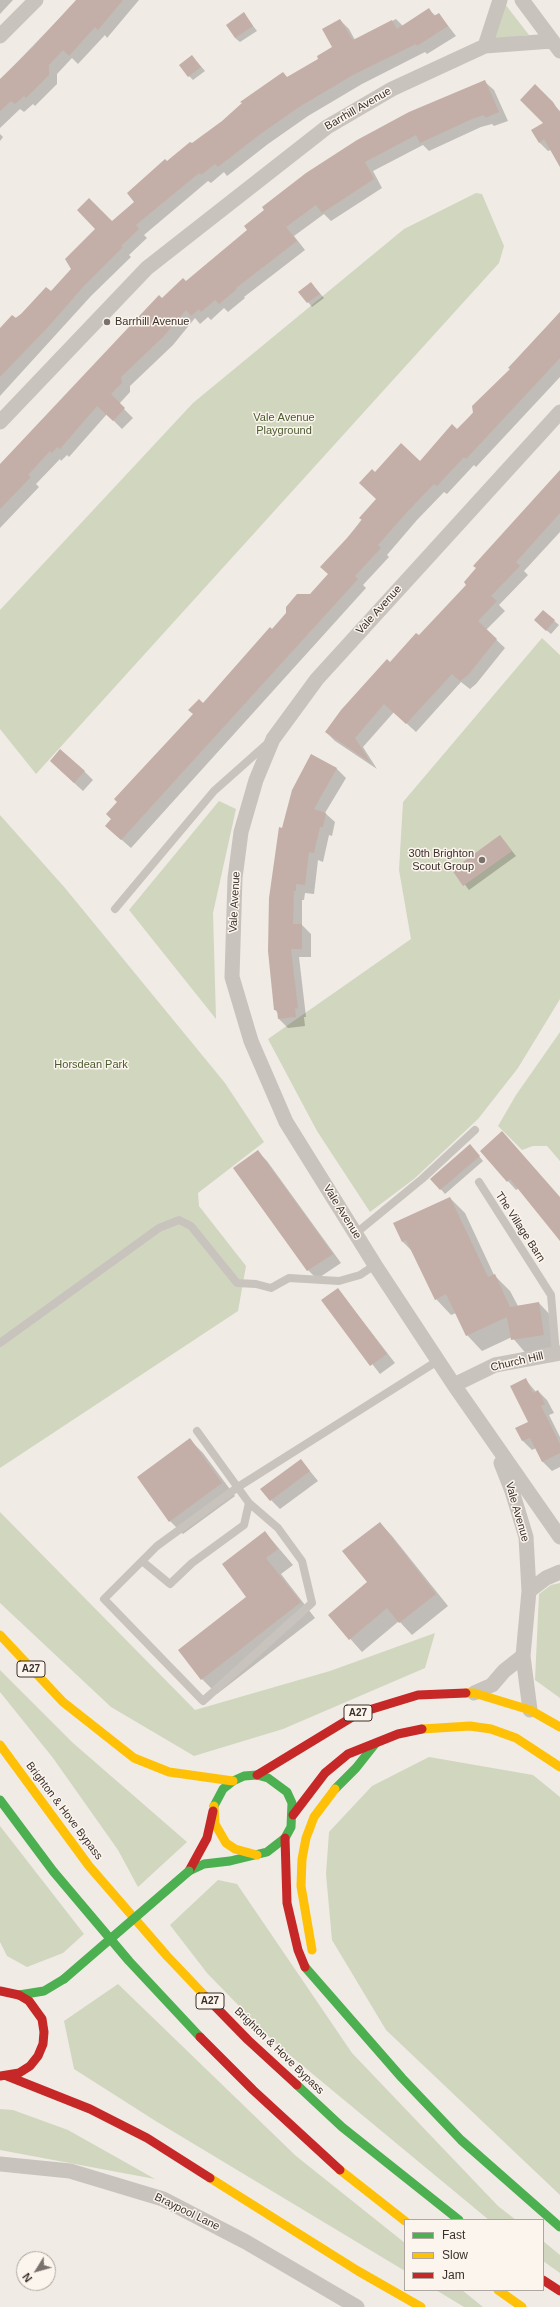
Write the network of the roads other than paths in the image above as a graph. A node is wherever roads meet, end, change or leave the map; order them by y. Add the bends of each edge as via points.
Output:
1 (36, 0) edge
2 (500, 0) edge
3 (522, 0) edge
4 (0, 36) edge
5 (485, 46) junction
6 (556, 46) edge
7 (560, 412) edge
8 (0, 422) edge
9 (273, 739) junction
10 (115, 909) dead end
11 (475, 1130) dead end
12 (479, 1182) dead end
13 (355, 1234) junction
14 (375, 1265) junction
15 (0, 1343) edge
16 (558, 1353) edge
17 (439, 1360) junction
18 (454, 1385) junction
19 (197, 1431) dead end
20 (490, 1436) junction
21 (238, 1486) junction
22 (249, 1504) junction
23 (560, 1537) edge
24 (142, 1561) junction
25 (560, 1572) edge
26 (529, 1591) junction
27 (0, 1635) edge
28 (523, 1656) junction
29 (474, 1694) junction
30 (530, 1710) junction
31 (560, 1727) edge
32 (375, 1744) junction
33 (0, 1745) edge
34 (560, 1767) edge
35 (256, 1775) junction
36 (232, 1781) junction
37 (0, 1800) edge
38 (214, 1806) junction
39 (293, 1815) junction
40 (285, 1838) junction
41 (257, 1855) junction
42 (189, 1871) junction
43 (64, 1979) junction
44 (0, 1991) edge
45 (57, 1993) dead end
46 (19, 1995) junction
47 (337, 2006) junction
48 (3, 2076) edge
49 (0, 2164) edge
50 (458, 2219) edge
51 (404, 2220) edge
52 (560, 2227) edge
53 (544, 2281) edge
54 (499, 2291) edge
55 (560, 2291) edge
56 (357, 2307) edge
57 (421, 2307) edge
58 (522, 2307) edge

1 - 4 street
2 - 5 street
3 - 6 street
5 - 6 street, Barrhill Avenue
5 - 8 street, Barrhill Avenue via 392,89 327,127 147,268
7 - 9 street, Vale Avenue via 317,679
9 - 10 lane via 214,791
9 - 13 street, Vale Avenue via 256,780 241,832 235,878 232,977 251,1041 286,1122
11 - 13 lane via 422,1179
12 - 16 lane, The Village Barn via 551,1295
13 - 14 street, Vale Avenue
14 - 15 lane via 360,1275 339,1281 289,1278 271,1288 236,1283 191,1226 179,1220 159,1228
14 - 17 street, Vale Avenue
16 - 18 street, Church Hill via 495,1365
17 - 18 street, Vale Avenue
17 - 21 lane
18 - 20 street, Vale Avenue
19 - 21 lane
20 - 23 street, Vale Avenue
20 - 26 street, Vale Avenue via 512,1491 526,1537
21 - 22 lane
21 - 24 lane via 157,1546
22 - 24 lane via 244,1525 170,1584
22 - 24 lane via 278,1528 302,1561 312,1603 203,1701 104,1599
25 - 26 street via 546,1578
26 - 28 street, Vale Avenue
27 - 36 highway, A27 via 64,1702 134,1758 168,1772
28 - 29 street via 504,1671 492,1685
28 - 30 street, Vale Avenue
29 - 30 highway, A27
29 - 35 highway, A27 via 450,1692 418,1695 359,1713
30 - 31 highway, A27
32 - 34 highway via 398,1734 423,1728 470,1726 491,1729 516,1738
32 - 39 highway via 348,1754 325,1773
32 - 47 highway via 330,1794 314,1817 306,1838 302,1860 301,1886 310,1942 317,1964
33 - 50 highway, Brighton & Hove Bypass / A27 via 89,1866 210,2001 342,2127
35 - 36 highway
35 - 39 highway via 268,1778 286,1792 292,1803
36 - 38 highway via 223,1789
37 - 51 highway, A27 via 63,1883 129,1961 184,2020 253,2090 332,2164
38 - 41 highway via 215,1824 226,1843 235,1849
38 - 42 highway via 207,1838
39 - 40 highway via 291,1827
40 - 41 highway via 277,1846
40 - 47 highway via 287,1903 298,1950 306,1972
41 - 42 highway via 204,1864
42 - 43 highway, bridge
43 - 45 highway
43 - 46 highway via 44,1991
44 - 46 highway
46 - 48 highway via 44,2016 43,2044 30,2066 19,2073
47 - 52 highway via 461,2140
48 - 57 highway via 90,2109 147,2138 358,2271
49 - 56 street, Braypool Lane via 70,2171 163,2199 246,2242
53 - 55 highway
54 - 58 highway

